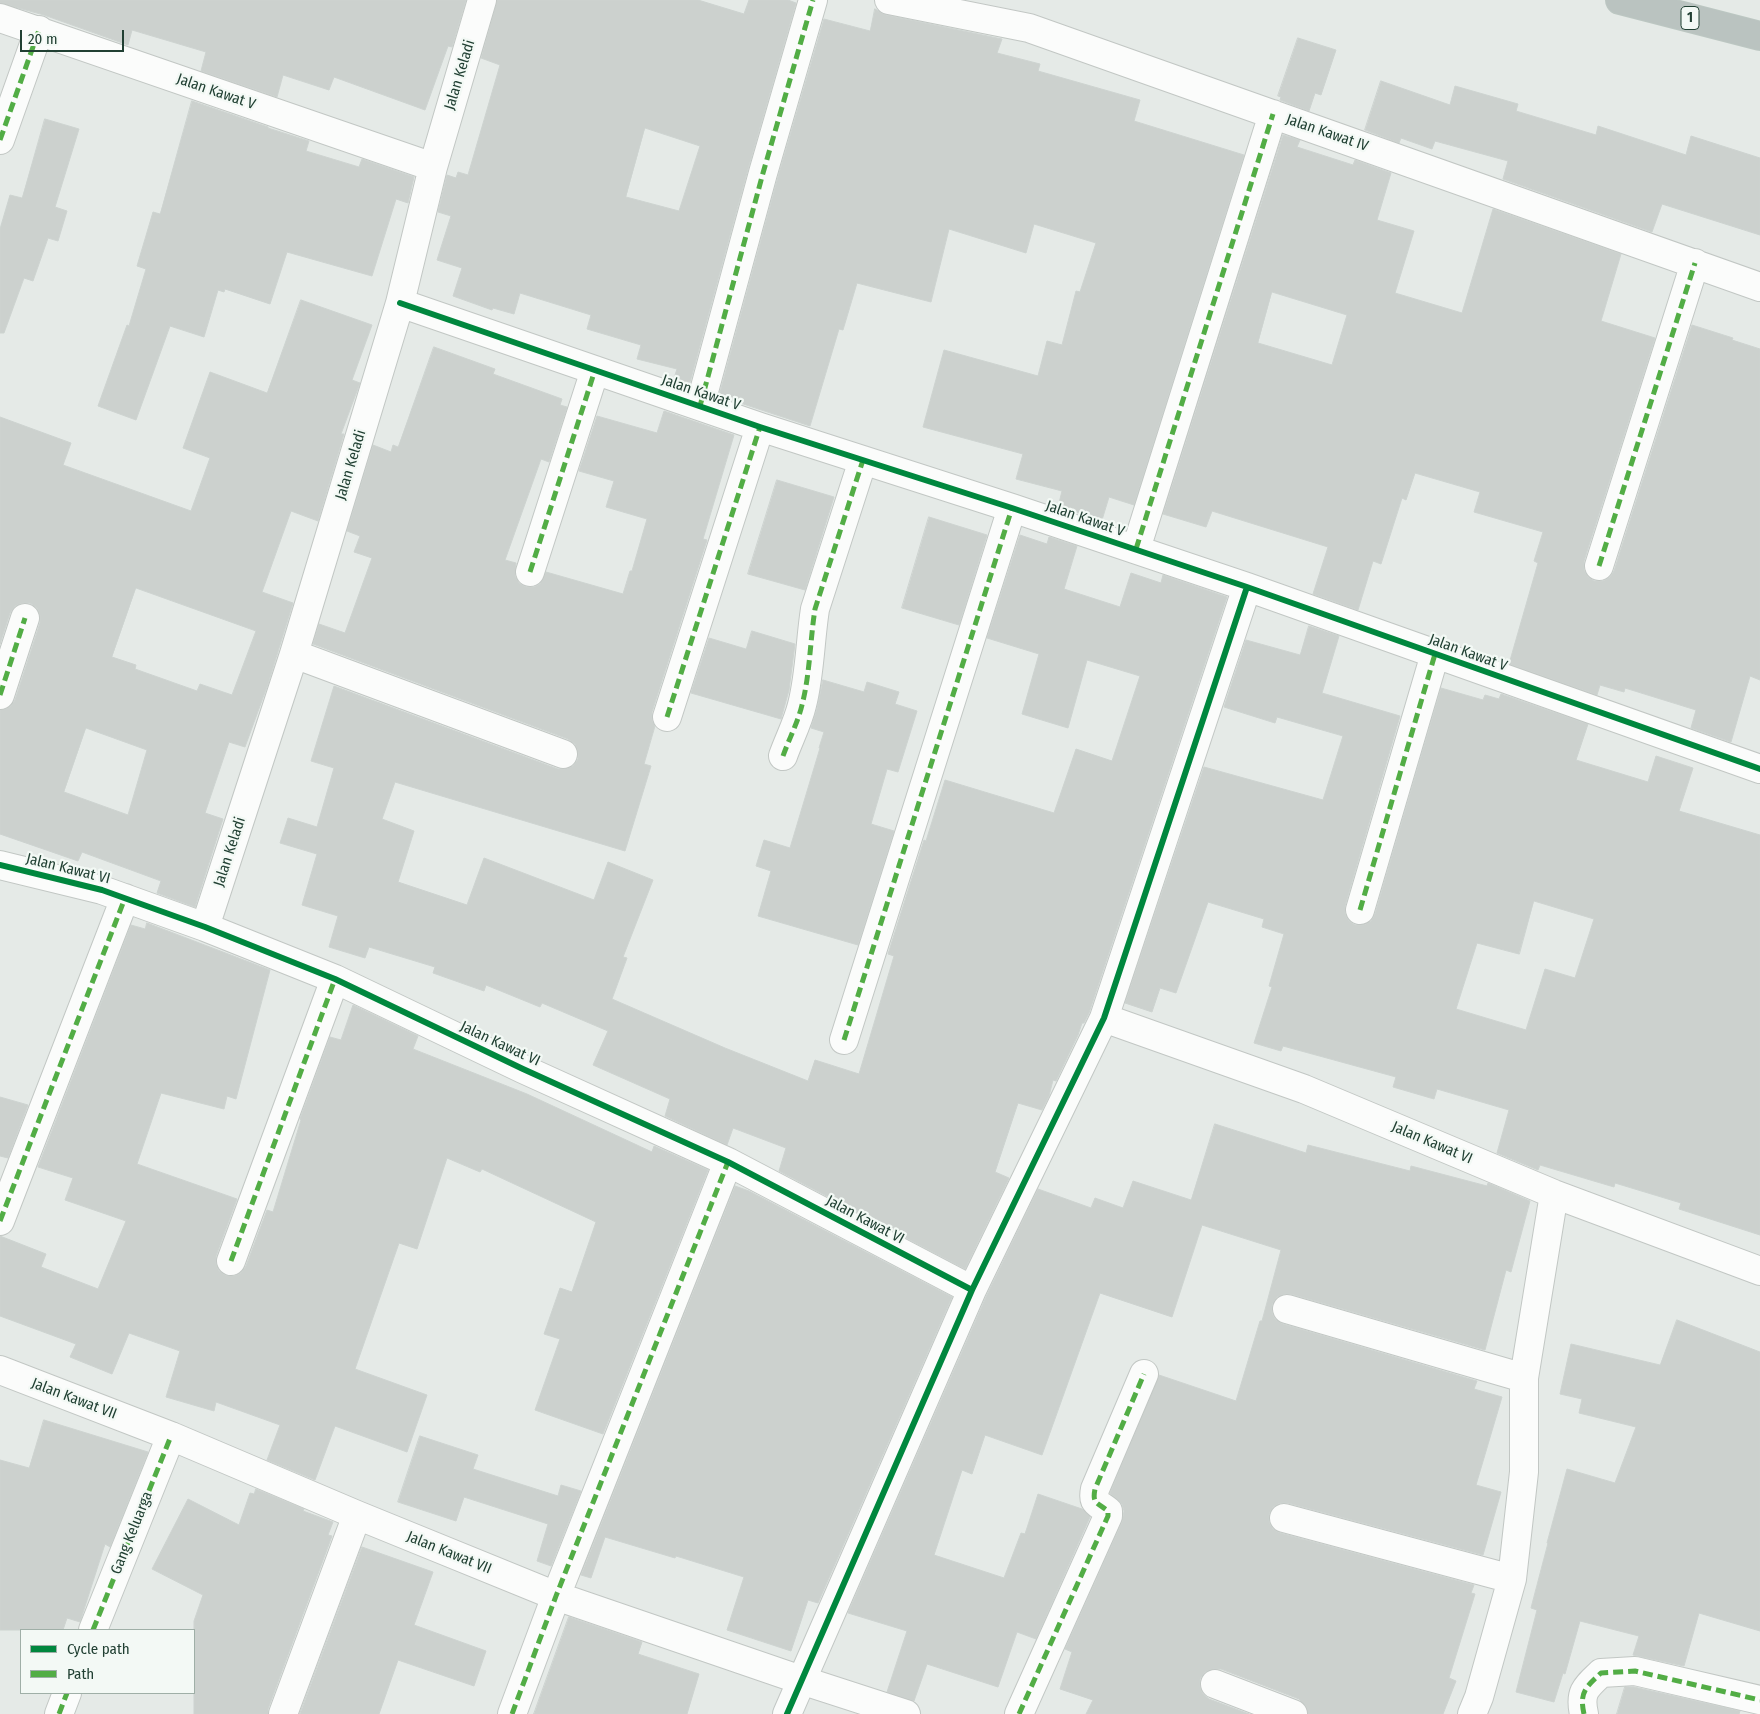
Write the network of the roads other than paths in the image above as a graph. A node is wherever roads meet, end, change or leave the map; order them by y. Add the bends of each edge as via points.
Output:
1 (482, 0) edge
2 (813, 0) edge
3 (888, 0) edge
4 (1620, 0) edge
5 (0, 18) edge
6 (39, 30) junction
7 (1760, 36) edge
8 (1273, 114) junction
9 (0, 140) edge
10 (433, 167) junction
11 (1695, 263) junction
12 (1760, 287) edge
13 (400, 303) junction
14 (595, 370) junction
15 (700, 406) junction
16 (760, 427) junction
17 (863, 460) junction
18 (1012, 508) junction
19 (1136, 549) junction
20 (1599, 566) dead end
21 (530, 572) dead end
22 (1247, 586) junction
23 (24, 618) dead end
24 (294, 654) junction
25 (1435, 654) junction
26 (0, 695) edge
27 (667, 717) dead end
28 (563, 754) dead end
29 (783, 756) dead end
30 (1760, 769) edge
31 (0, 865) edge
32 (125, 898) junction
33 (1360, 910) dead end
34 (205, 927) junction
35 (335, 979) junction
36 (1104, 1018) junction
37 (844, 1040) dead end
38 (728, 1162) junction
39 (1554, 1194) junction
40 (0, 1221) edge
41 (231, 1261) dead end
42 (1760, 1271) edge
43 (972, 1290) junction
44 (1287, 1309) dead end
45 (0, 1370) edge
46 (1144, 1374) dead end
47 (1524, 1378) junction
48 (170, 1436) junction
49 (357, 1515) junction
50 (1284, 1518) dead end
51 (1512, 1579) junction
52 (556, 1596) junction
53 (92, 1629) edge
54 (801, 1680) junction
55 (1215, 1684) dead end
56 (68, 1694) edge
57 (1760, 1700) edge
58 (59, 1714) edge
59 (283, 1714) edge
60 (512, 1714) edge
61 (787, 1714) edge
62 (906, 1714) edge
63 (1019, 1714) edge
64 (1293, 1714) edge
65 (1472, 1714) edge
66 (1584, 1714) edge

1 - 10 street, Jalan Keladi
2 - 15 street
3 - 8 street, Jalan Kawat IV via 1029,28
4 - 7 highway, 1
5 - 6 street, Jalan Kawat V
6 - 9 street
6 - 10 street, Jalan Kawat V
8 - 11 street, Jalan Kawat IV
8 - 19 street
10 - 13 street, Jalan Keladi
11 - 12 street, Jalan Kawat IV
11 - 20 street
13 - 14 street, Jalan Kawat V
13 - 24 street, Jalan Keladi
14 - 15 street, Jalan Kawat V
14 - 21 street
15 - 16 street, Jalan Kawat V
16 - 17 street, Jalan Kawat V
16 - 27 street
17 - 18 street, Jalan Kawat V
17 - 29 street via 815,609 802,706
18 - 19 street, Jalan Kawat V
18 - 37 street
19 - 22 street, Jalan Kawat V
22 - 25 street, Jalan Kawat V
22 - 36 street
23 - 26 street
24 - 28 street
24 - 34 street, Jalan Keladi
25 - 30 street, Jalan Kawat V
25 - 33 street
31 - 32 street, Jalan Kawat VI
32 - 34 street, Jalan Kawat VI
32 - 40 street
34 - 35 street, Jalan Kawat VI
35 - 38 street, Jalan Kawat VI
35 - 41 street
36 - 39 street, Jalan Kawat VI via 1304,1089
36 - 43 street
38 - 43 street, Jalan Kawat VI
38 - 52 street
39 - 42 street, Jalan Kawat VI
39 - 47 street
43 - 54 street
44 - 47 street
45 - 48 street, Jalan Kawat VII
46 - 63 street via 1095,1489 1093,1498 1108,1511 1108,1516
47 - 51 street via 1524,1472
48 - 49 street, Jalan Kawat VII
48 - 53 street, Gang Keluarga
49 - 52 street, Jalan Kawat VII
49 - 59 street
50 - 51 street
51 - 65 street
52 - 54 street, Jalan Kawat VII
52 - 60 street
54 - 61 street
54 - 62 street, Jalan Kawat VII
55 - 64 street
56 - 58 street
57 - 66 street via 1635,1671 1601,1673 1586,1686 1581,1702

